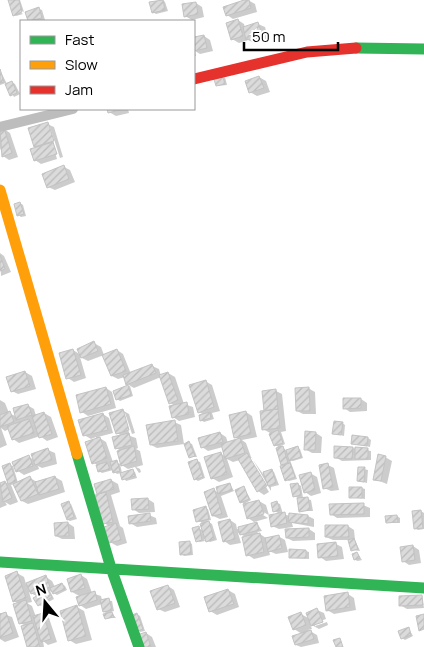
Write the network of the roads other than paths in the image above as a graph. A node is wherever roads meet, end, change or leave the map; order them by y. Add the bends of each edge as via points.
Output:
1 (424, 49) edge
2 (195, 79) edge
3 (69, 110) edge
4 (0, 127) edge
5 (0, 190) edge
6 (0, 562) edge
7 (111, 568) junction
8 (424, 588) edge
9 (139, 647) edge

1 - 2 street via 374,47 307,52
3 - 4 street
5 - 7 street
6 - 7 street
7 - 8 street
7 - 9 street

